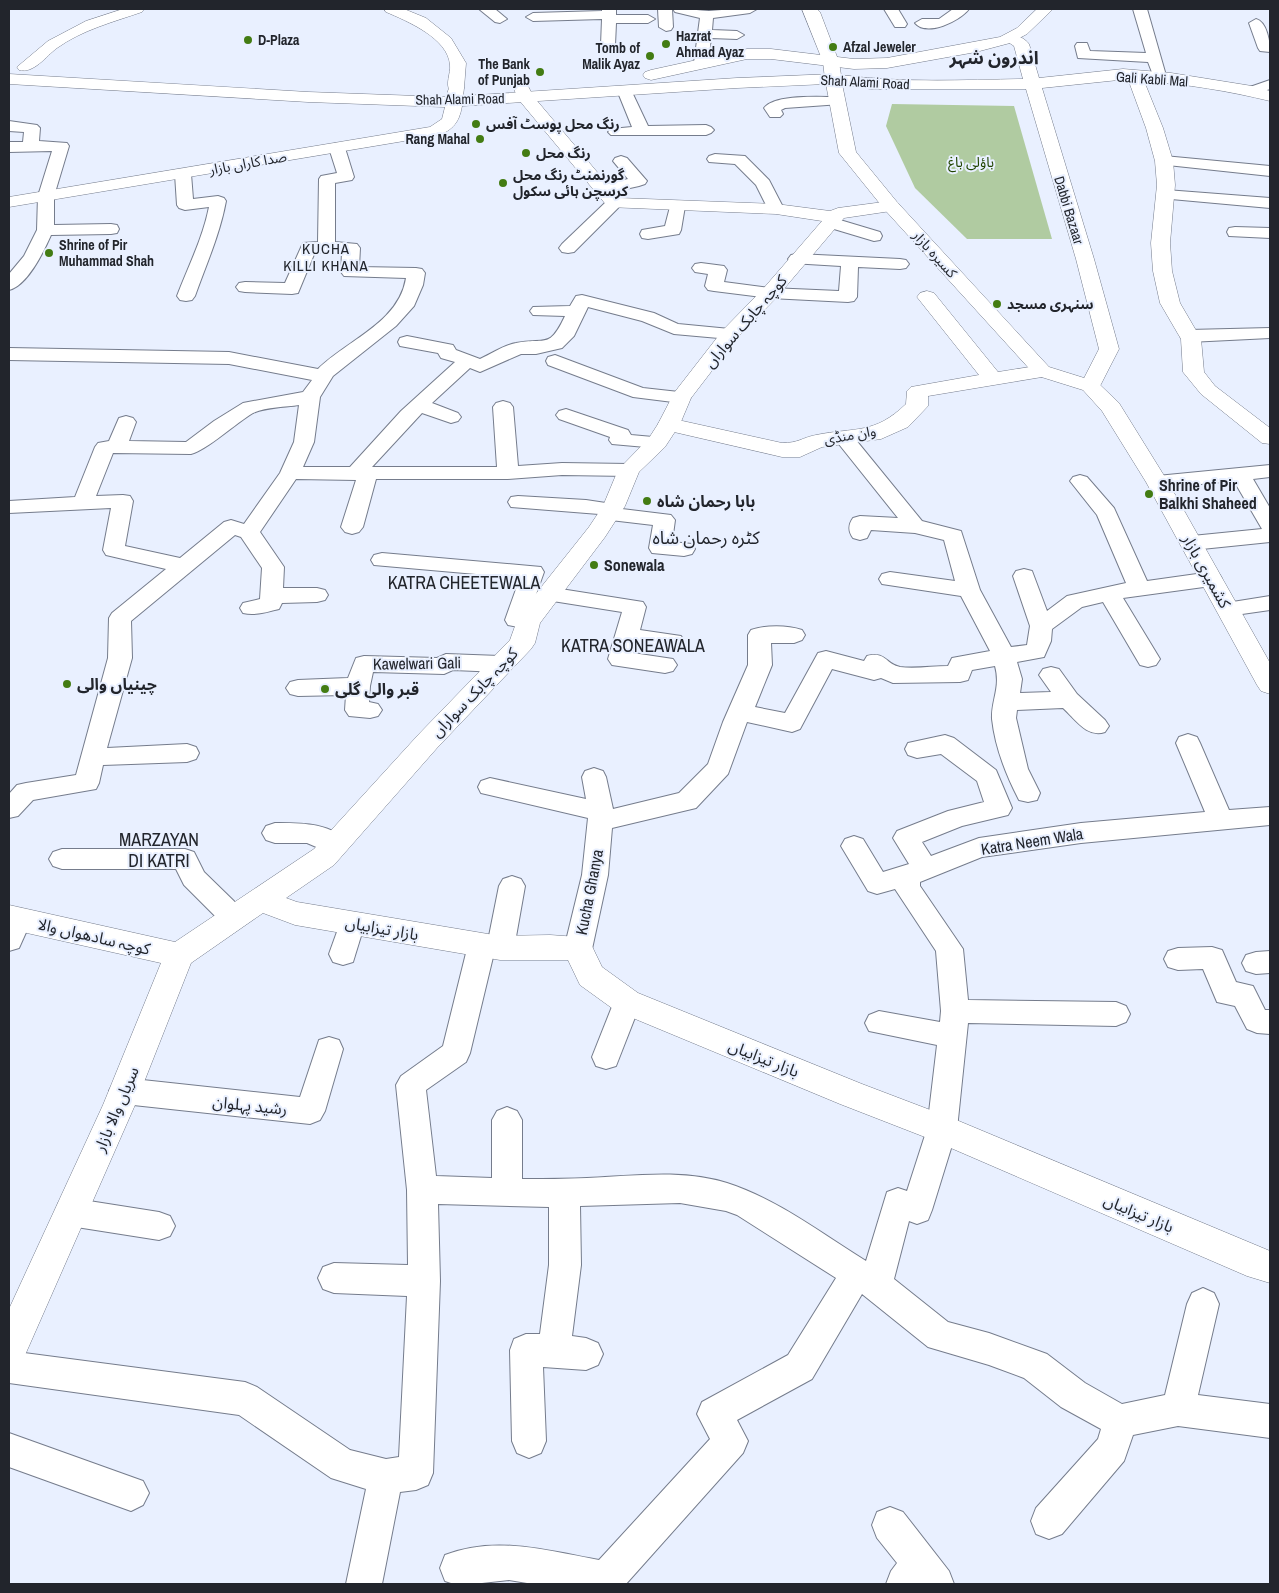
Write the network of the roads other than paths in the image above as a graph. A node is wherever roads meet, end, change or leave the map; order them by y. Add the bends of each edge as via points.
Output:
1 (138, 9) edge
2 (391, 9) edge
3 (486, 9) edge
4 (665, 9) edge
5 (687, 9) edge
6 (750, 9) edge
7 (808, 9) edge
8 (891, 9) edge
9 (914, 9) edge
10 (962, 9) edge
11 (1046, 9) edge
12 (1140, 9) edge
13 (609, 14) edge
14 (706, 15) junction
15 (533, 17) dead end
16 (500, 18) dead end
17 (648, 19) dead end
18 (1256, 23) dead end
19 (900, 24) dead end
20 (666, 27) dead end
21 (704, 34) junction
22 (737, 35) dead end
23 (1010, 38) junction
24 (608, 45) dead end
25 (1082, 46) dead end
26 (1270, 48) edge
27 (1154, 58) junction
28 (701, 63) junction
29 (17, 67) edge
30 (832, 71) junction
31 (1134, 75) junction
32 (1159, 77) junction
33 (9, 79) edge
34 (1032, 84) junction
35 (1270, 84) edge
36 (624, 90) junction
37 (522, 91) junction
38 (1252, 91) junction
39 (455, 95) junction
40 (1270, 96) edge
41 (836, 101) junction
42 (775, 114) dead end
43 (9, 126) edge
44 (706, 130) dead end
45 (642, 131) junction
46 (616, 132) dead end
47 (31, 146) junction
48 (9, 147) edge
49 (337, 148) junction
50 (715, 159) dead end
51 (621, 161) dead end
52 (1164, 161) junction
53 (1270, 171) edge
54 (182, 174) junction
55 (602, 189) junction
56 (1166, 195) junction
57 (46, 196) junction
58 (9, 202) edge
59 (614, 203) junction
60 (1270, 203) edge
61 (676, 206) junction
62 (891, 206) junction
63 (776, 209) junction
64 (833, 219) junction
65 (111, 229) dead end
66 (45, 230) junction
67 (1235, 232) dead end
68 (1270, 233) edge
69 (648, 234) dead end
70 (874, 236) dead end
71 (326, 247) junction
72 (568, 248) dead end
73 (9, 258) edge
74 (32, 258) junction
75 (797, 259) junction
76 (850, 262) junction
77 (900, 264) dead end
78 (702, 268) dead end
79 (9, 285) edge
80 (245, 287) dead end
81 (770, 293) junction
82 (186, 296) dead end
83 (927, 298) dead end
84 (539, 311) dead end
85 (578, 311) junction
86 (1270, 333) edge
87 (730, 334) junction
88 (1189, 336) junction
89 (407, 342) dead end
90 (9, 354) edge
91 (448, 354) junction
92 (468, 360) junction
93 (555, 361) dead end
94 (434, 368) dead end
95 (1042, 371) junction
96 (323, 376) junction
97 (993, 379) junction
98 (1090, 386) junction
99 (310, 396) junction
100 (681, 397) junction
101 (419, 404) junction
102 (503, 407) dead end
103 (566, 415) dead end
104 (452, 417) dead end
105 (126, 422) dead end
106 (663, 433) junction
107 (844, 438) junction
108 (1270, 438) edge
109 (117, 448) junction
110 (629, 470) junction
111 (1270, 471) edge
112 (290, 473) junction
113 (508, 473) junction
114 (362, 474) junction
115 (1240, 474) junction
116 (1080, 481) dead end
117 (1157, 482) junction
118 (518, 502) dead end
119 (83, 503) junction
120 (9, 507) edge
121 (610, 512) junction
122 (1270, 525) edge
123 (915, 526) junction
124 (352, 527) dead end
125 (249, 532) junction
126 (860, 533) dead end
127 (1270, 535) edge
128 (1192, 543) junction
129 (684, 549) dead end
130 (382, 560) dead end
131 (184, 566) junction
132 (1024, 576) dead end
133 (890, 579) dead end
134 (1210, 579) junction
135 (969, 590) junction
136 (1140, 590) junction
137 (1109, 593) junction
138 (548, 594) junction
139 (317, 595) dead end
140 (272, 596) junction
141 (1270, 603) edge
142 (251, 608) dead end
143 (1228, 609) junction
144 (528, 621) junction
145 (1042, 626) junction
146 (794, 635) dead end
147 (626, 636) junction
148 (673, 641) dead end
149 (1004, 656) junction
150 (1148, 660) dead end
151 (500, 664) junction
152 (664, 665) dead end
153 (1051, 675) dead end
154 (1270, 685) edge
155 (358, 686) junction
156 (298, 688) dead end
157 (1070, 700) junction
158 (1006, 702) junction
159 (370, 710) dead end
160 (742, 712) junction
161 (1097, 726) dead end
162 (1188, 743) dead end
163 (917, 750) dead end
164 (187, 753) dead end
165 (92, 757) junction
166 (594, 777) dead end
167 (490, 787) dead end
168 (1028, 793) dead end
169 (9, 809) edge
170 (1270, 816) edge
171 (600, 817) junction
172 (1220, 819) junction
173 (275, 833) dead end
174 (336, 845) junction
175 (854, 846) dead end
176 (62, 859) dead end
177 (916, 872) junction
178 (512, 886) dead end
179 (246, 909) junction
180 (352, 923) junction
181 (12, 925) edge
182 (491, 947) junction
183 (578, 949) junction
184 (344, 954) dead end
185 (179, 955) junction
186 (1178, 959) dead end
187 (627, 1002) junction
188 (1116, 1014) dead end
189 (1270, 1022) edge
190 (879, 1023) dead end
191 (954, 1024) junction
192 (329, 1049) dead end
193 (606, 1057) dead end
194 (124, 1091) junction
195 (507, 1120) dead end
196 (942, 1129) junction
197 (422, 1190) junction
198 (507, 1191) junction
199 (564, 1193) junction
200 (70, 1212) junction
201 (159, 1226) dead end
202 (1270, 1267) edge
203 (334, 1278) dead end
204 (866, 1279) junction
205 (424, 1281) junction
206 (1203, 1304) dead end
207 (9, 1349) edge
208 (554, 1351) junction
209 (586, 1354) dead end
210 (9, 1367) edge
211 (1178, 1409) junction
212 (1120, 1421) junction
213 (1270, 1421) edge
214 (529, 1441) dead end
215 (9, 1450) edge
216 (386, 1476) junction
217 (131, 1493) dead end
218 (1049, 1521) dead end
219 (890, 1525) dead end
220 (458, 1568) dead end
221 (920, 1578) edge
222 (605, 1582) edge
223 (364, 1584) edge

1 - 29 street via 91,24
2 - 39 street via 421,21 446,40 458,63
3 - 16 lane
4 - 20 lane
5 - 14 lane
6 - 14 lane
7 - 30 street, کسیرہ بازار via 812,12
8 - 19 lane
9 - 10 lane via 924,27 942,23
11 - 23 street, Shah Alami Road
12 - 27 lane
13 - 15 lane
13 - 17 lane
13 - 24 lane
14 - 21 lane
18 - 26 lane via 1265,48
21 - 22 lane
21 - 28 lane
23 - 30 street, Shah Alami Road via 887,63 854,64
23 - 34 street, Dabbi Bazaar via 1021,44
25 - 27 lane via 1083,55
27 - 32 lane
28 - 30 street, Shah Alami Road via 757,53
28 - 37 street, Shah Alami Road via 642,76
29 - 39 street, Shah Alami Road
30 - 34 street, Shah Alami Road via 871,84
30 - 36 street, Shah Alami Road via 801,79
30 - 41 street, کسیرہ بازار
31 - 32 street, Gali Kabli Mal
31 - 34 street, Gali Kabli Mal
31 - 52 street
32 - 38 street, Gali Kabli Mal
33 - 39 street, Shah Alami Road via 298,97
34 - 98 street, Dabbi Bazaar via 1109,349
35 - 38 lane
36 - 37 street, Shah Alami Road
36 - 45 lane
37 - 39 street, Shah Alami Road
37 - 55 street
38 - 40 street, Gali Kabli Mal
39 - 49 street, صدا کاراں بازار via 452,119 442,129
41 - 42 lane via 782,104 772,108
41 - 62 street, کسیرہ بازار via 848,153
43 - 47 lane via 32,128
44 - 45 lane
45 - 46 lane
47 - 48 lane
47 - 57 lane via 62,146
49 - 54 street, صدا کاراں بازار
49 - 71 lane via 346,177 327,179
50 - 63 lane via 740,159 762,183
51 - 55 lane via 639,181
52 - 53 lane
52 - 56 street
54 - 57 street, صدا کاراں بازار
54 - 82 lane via 184,205 218,201 214,223
55 - 59 street
56 - 60 lane
56 - 88 street via 1160,229 1165,284 1174,311
57 - 58 street, صدا کاراں بازار
57 - 66 lane
59 - 61 street
59 - 72 lane
61 - 63 street
61 - 69 lane via 673,230
62 - 64 street via 838,213
62 - 95 street, کسیرہ بازار
63 - 64 street
64 - 70 lane
64 - 75 street, کوچہ چابک سواراں
65 - 66 lane
66 - 74 lane
67 - 68 lane
71 - 80 lane via 309,247 292,289
71 - 96 lane via 351,248 350,272 416,273 408,302 390,322
73 - 74 lane
74 - 79 lane
75 - 76 lane
75 - 81 street, کوچہ چابک سواراں
76 - 77 lane
76 - 81 lane via 848,297
78 - 81 lane via 718,270 714,286
81 - 87 street, کوچہ چابک سواراں
83 - 97 street
84 - 85 lane
85 - 87 lane via 582,300 641,314 674,329
85 - 92 lane via 565,336 554,344 518,348 480,366
86 - 88 lane
87 - 100 street, کوچہ چابک سواراں
88 - 108 street via 1192,370 1200,383
89 - 91 lane via 446,349
90 - 96 lane via 229,358
91 - 92 lane
91 - 94 lane
92 - 101 lane
93 - 100 lane via 640,393
95 - 97 street, وان منڈی
95 - 98 street
96 - 99 lane
97 - 107 street, وان منڈی via 918,391 917,406 900,422 873,434
98 - 117 street, کشمیری بازار via 1112,408
99 - 109 lane via 250,407 191,448
99 - 112 lane via 304,442
100 - 106 street, کوچہ چابک سواراں
101 - 104 lane
101 - 114 lane
102 - 113 lane
103 - 106 lane via 620,434 619,440
105 - 109 lane
106 - 107 street, وان منڈی via 782,450 800,450 817,441
106 - 110 street, کوچہ چابک سواراں
107 - 123 lane
109 - 119 lane via 105,447
110 - 113 lane
110 - 121 street, کوچہ چابک سواراں
111 - 115 lane
112 - 114 lane
112 - 125 lane
113 - 114 lane
114 - 124 lane
115 - 117 lane
115 - 122 lane
116 - 136 lane via 1107,513
117 - 128 street, کشمیری بازار
118 - 121 lane via 586,506
119 - 120 lane
119 - 131 lane via 123,501 114,550
121 - 129 lane via 664,520 660,548
121 - 138 street, کوچہ چابک سواراں
123 - 126 lane via 860,523
123 - 135 lane via 954,536
125 - 131 lane via 231,527
125 - 140 lane via 273,567
127 - 128 lane
128 - 134 street, کشمیری بازار
130 - 144 lane via 533,572 516,620
131 - 165 lane via 120,618 120,658
132 - 145 lane
133 - 135 lane
134 - 136 lane
134 - 143 street, کشمیری بازار
135 - 149 lane
136 - 137 lane
137 - 145 lane via 1075,602
137 - 150 lane
138 - 144 street, کوچہ چابک سواراں
138 - 147 lane via 635,607
139 - 140 lane
140 - 142 lane via 271,604
141 - 143 lane
143 - 154 street, کشمیری بازار
144 - 151 street, کوچہ چابک سواراں via 522,643
145 - 149 lane via 1036,652
146 - 160 lane via 759,635 760,665
147 - 148 lane
147 - 152 lane via 620,659
149 - 158 lane via 1010,679
149 - 160 lane via 960,664 960,674 893,675 875,662 874,672 826,660 792,723
151 - 155 lane, Kawelwari Gali via 364,664
151 - 174 street, کوچہ چابک سواراں
153 - 157 lane
155 - 156 lane
155 - 159 lane, Kawelwari Gali via 357,710
157 - 158 lane
157 - 161 lane
158 - 168 lane via 1006,731 1016,769
160 - 171 lane via 735,722 720,768 687,801
162 - 172 lane
163 - 177 lane via 944,744 987,776 999,808 957,818 906,838
164 - 165 lane
165 - 169 lane via 87,783 26,792
166 - 171 lane, Kucha Ghanya
167 - 171 lane
170 - 172 lane, Katra Neem Wala
171 - 183 lane, Kucha Ghanya via 595,875
172 - 177 lane, Katra Neem Wala via 1081,833 979,848
173 - 174 lane via 310,833
174 - 179 street, کوچہ چابک سواراں via 324,857
175 - 177 lane, Katra Neem Wala via 877,884
176 - 179 lane via 185,859 193,878
177 - 191 lane via 907,888 949,950
178 - 182 lane
179 - 180 street, بازار تیزابیاں
179 - 185 street
180 - 182 street, بازار تیزابیاں
180 - 184 lane
181 - 185 street, کوچہ سادھواں والا
182 - 183 street, بازار تیزابیاں
182 - 197 lane via 456,1053 411,1085
183 - 187 street, بازار تیزابیاں via 590,976
185 - 194 street, سریاں والا بازار
186 - 189 lane via 1212,958 1227,994 1243,994 1257,1021
187 - 193 lane
187 - 196 street, بازار تیزابیاں
188 - 191 lane
190 - 191 lane
191 - 196 lane
192 - 194 lane, رشید پہلوان via 310,1112
194 - 200 street, سریاں والا بازار
195 - 198 lane
196 - 202 street, بازار تیزابیاں
196 - 204 lane via 917,1210 898,1202
197 - 198 lane
197 - 205 lane
198 - 199 lane
199 - 204 lane via 691,1188 733,1198
199 - 208 lane via 565,1264
200 - 201 lane
200 - 207 street, سریاں والا بازار
203 - 205 lane
204 - 212 lane via 940,1336 1035,1366 1074,1395
204 - 222 lane via 800,1367 714,1414 731,1441
205 - 216 lane via 416,1473
206 - 211 lane
208 - 209 lane
208 - 214 lane via 526,1350
210 - 216 lane via 245,1399 343,1466
211 - 212 lane
211 - 213 lane
212 - 218 lane via 1112,1449
215 - 217 lane
216 - 223 lane
219 - 221 lane
220 - 222 lane via 509,1562

